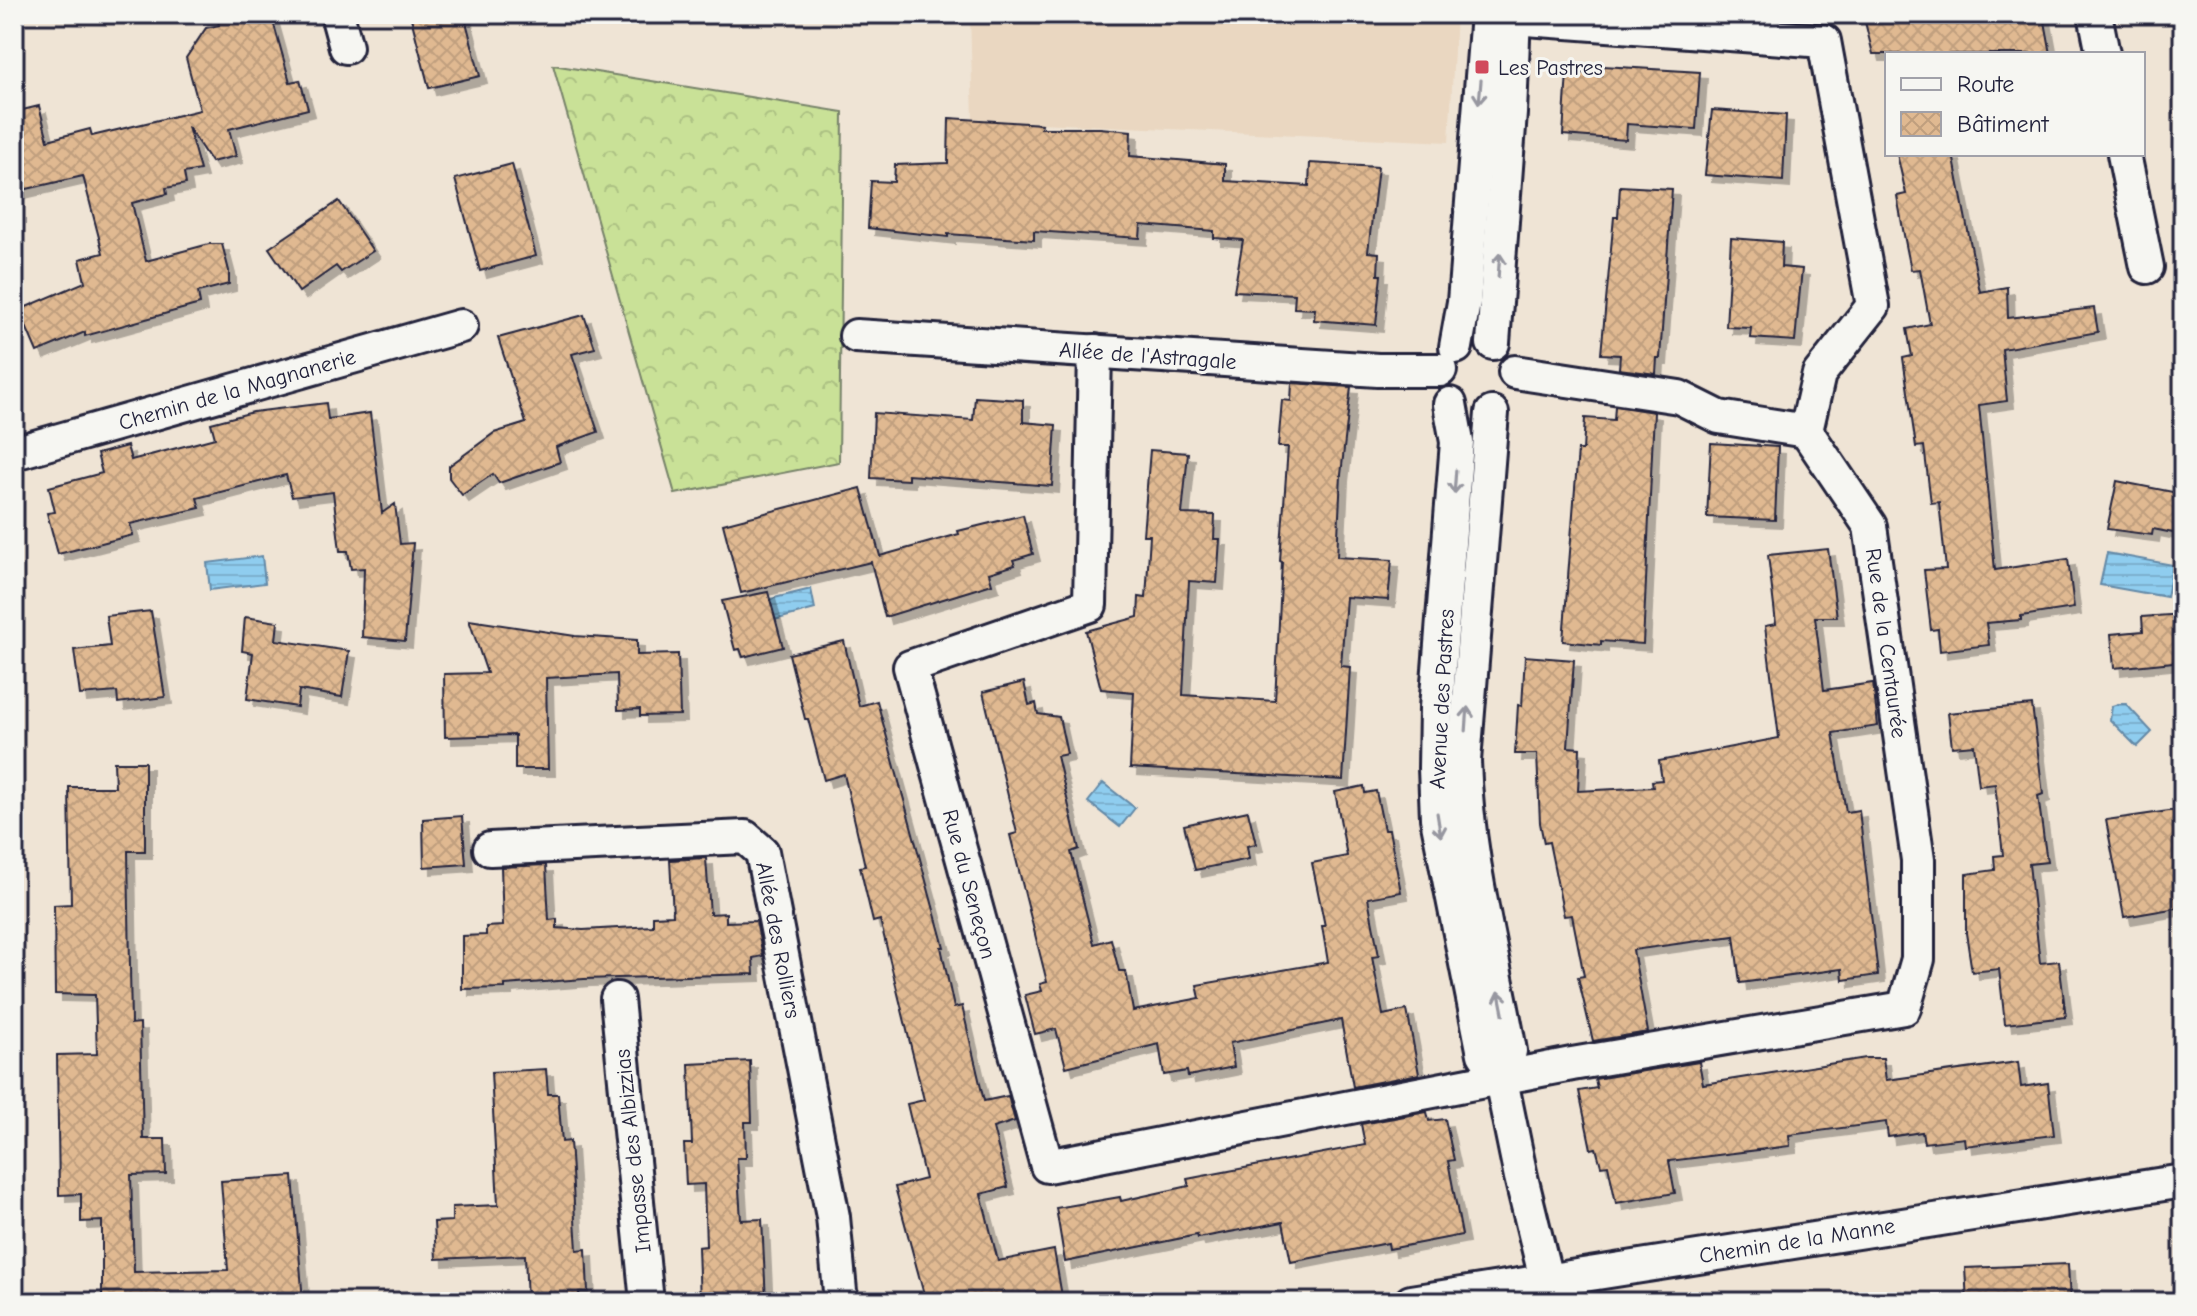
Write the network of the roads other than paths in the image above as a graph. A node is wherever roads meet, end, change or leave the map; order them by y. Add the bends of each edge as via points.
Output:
1 (337, 14) edge
2 (2095, 14) edge
3 (1505, 15) edge
4 (346, 47) dead end
5 (2103, 52) edge
6 (2124, 156) edge
7 (2147, 267) dead end
8 (461, 326) dead end
9 (856, 336) dead end
10 (1493, 343) junction
11 (1095, 351) junction
12 (1448, 359) junction
13 (1515, 372) junction
14 (1450, 404) junction
15 (1492, 413) junction
16 (1806, 431) junction
17 (14, 453) edge
18 (490, 849) dead end
19 (617, 999) dead end
20 (1501, 1080) junction
21 (1418, 1094) joint
22 (2183, 1181) edge
23 (1546, 1279) junction
24 (647, 1302) edge
25 (841, 1302) edge
26 (1411, 1302) edge

1 - 4 street
2 - 5 street
10 -> 3 street via 1510,113
3 -> 12 street via 1464,302
3 - 16 street via 1824,41 1873,306 1819,374
6 - 7 street
8 - 17 street, Chemin de la Magnanerie
9 - 11 street, Allée de l'Astragale
10 - 12 street via 1471,340
10 - 13 street via 1511,360
11 - 12 street, Allée de l'Astragale via 1378,370
11 - 21 street, Rue du Seneçon via 1090,605 910,667 1047,1166
12 - 14 street via 1439,383
13 - 15 street via 1510,396
13 - 16 street via 1679,397 1719,417
14 - 15 street via 1470,415
14 -> 20 street, Avenue des Pastres via 1457,442 1436,708 1437,818 1484,1054
20 -> 15 street, Avenue des Pastres via 1510,1051 1472,858 1464,761
16 - 20 street, Rue de la Centaurée via 1870,526 1918,860 1918,959 1904,1008
18 - 25 street, Allée des Rolliers via 745,837 762,852 833,1217
19 - 24 street, Impasse des Albizzias
20 - 21 street, Rue de la Centaurée
20 - 23 street, Avenue des Pastres
22 - 23 street, Chemin de la Manne
23 - 26 street, Chemin de la Manne

